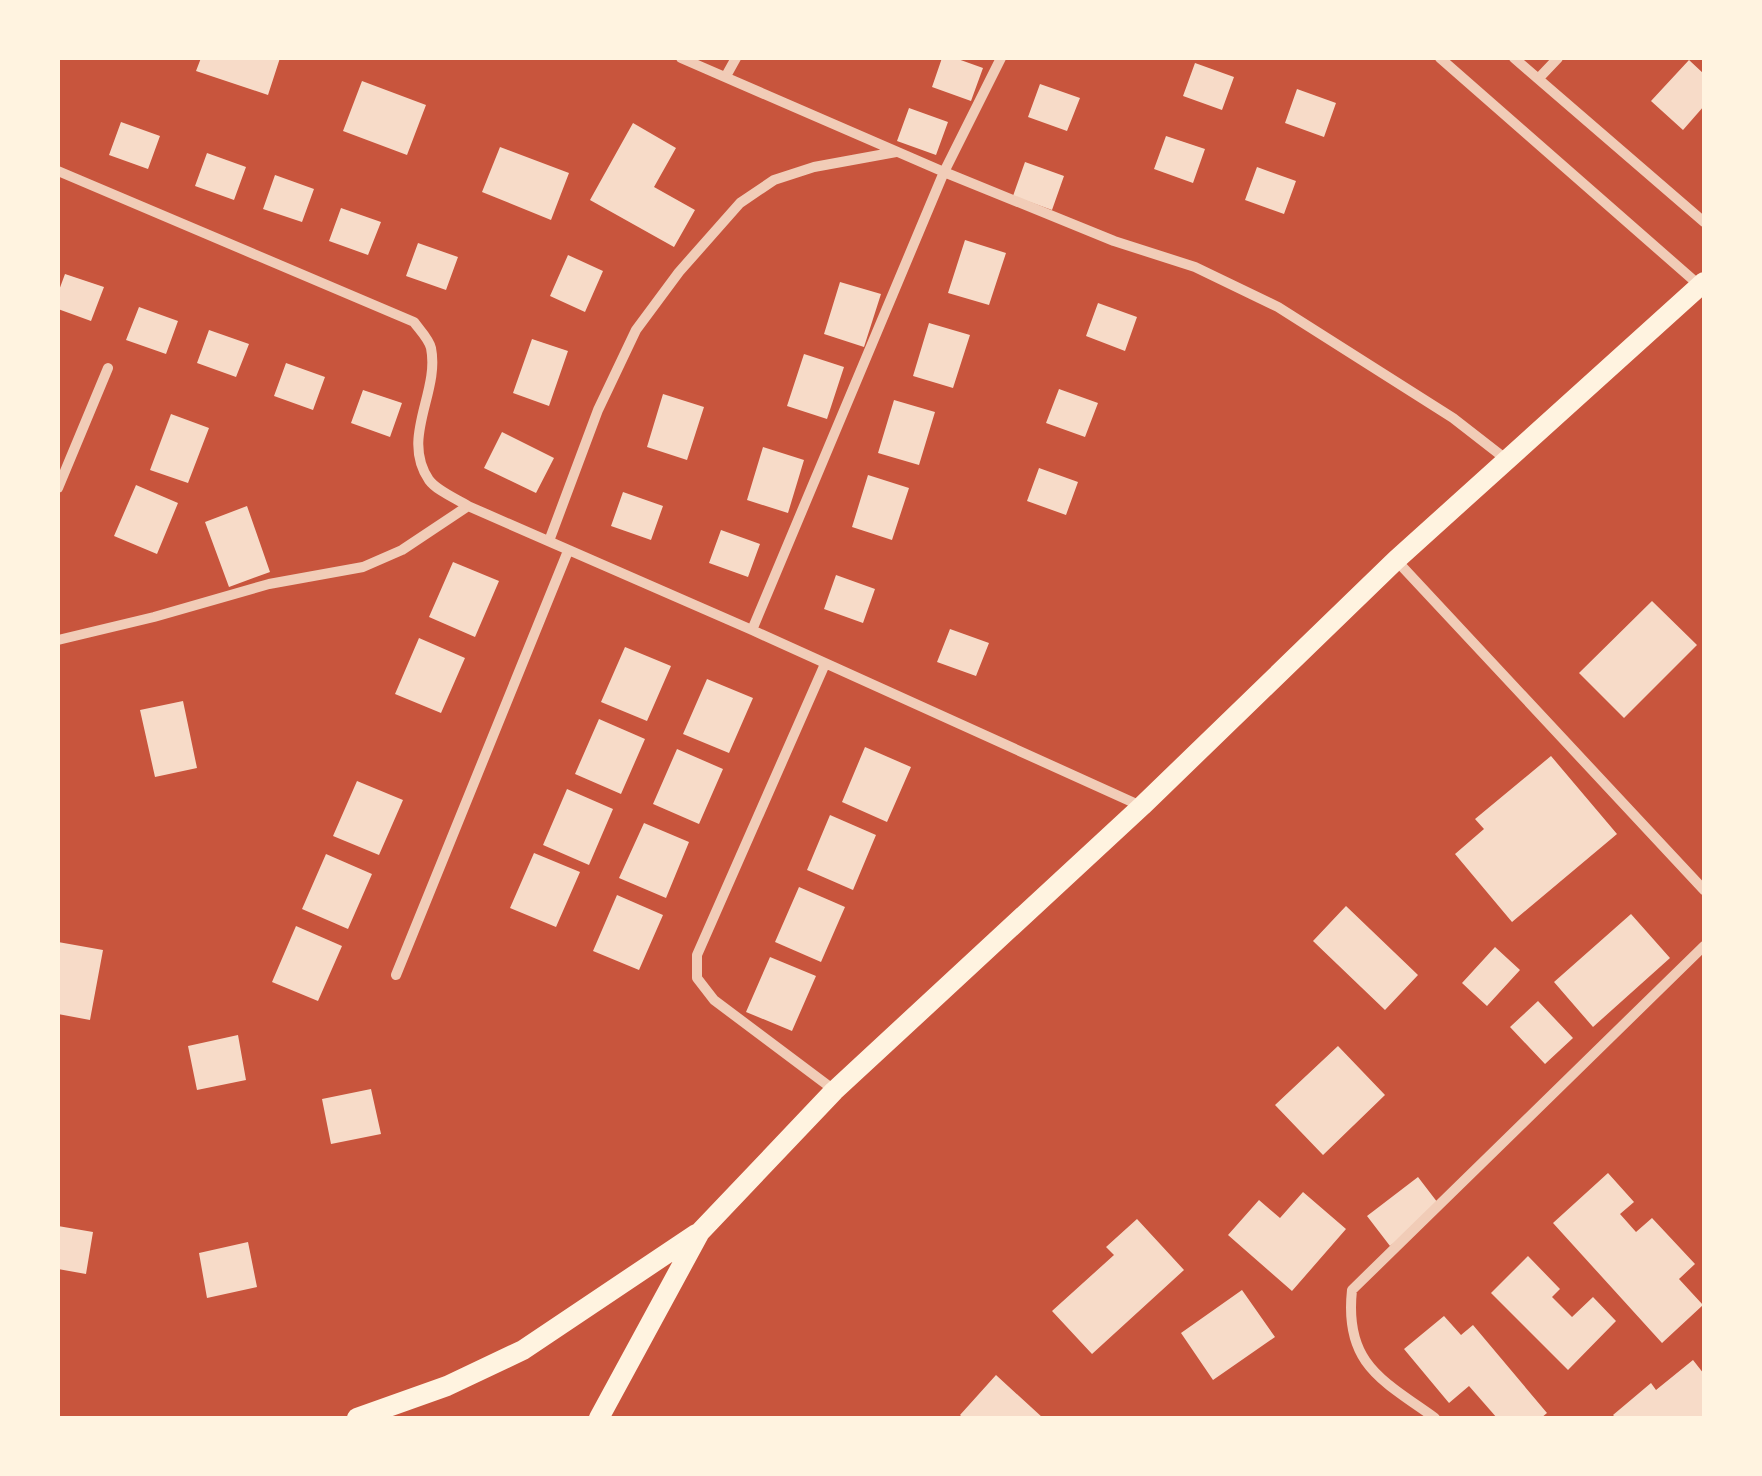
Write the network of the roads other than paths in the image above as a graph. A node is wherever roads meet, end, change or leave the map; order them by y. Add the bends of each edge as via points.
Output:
1 (681, 58) edge
2 (736, 58) edge
3 (1001, 58) edge
4 (1440, 58) edge
5 (1514, 58) edge
6 (1558, 58) edge
7 (726, 76) junction
8 (1539, 78) junction
9 (896, 152) junction
10 (58, 171) edge
11 (944, 172) junction
12 (1704, 222) edge
13 (1702, 284) edge
14 (108, 368) dead end
15 (1507, 460) junction
16 (58, 488) edge
17 (468, 506) junction
18 (549, 541) junction
19 (568, 551) junction
20 (1396, 560) junction
21 (752, 630) junction
22 (58, 640) edge
23 (825, 664) junction
24 (1142, 806) junction
25 (1704, 890) edge
26 (1704, 946) edge
27 (396, 975) dead end
28 (834, 1091) junction
29 (700, 1232) junction
30 (357, 1418) edge
31 (599, 1418) edge
32 (1435, 1418) edge

1 - 7 street
2 - 7 street
3 - 11 street
4 - 13 street
5 - 8 street
6 - 8 street
7 - 9 street
8 - 12 street
9 - 11 street
9 - 18 street via 774,180 740,204 704,244 636,330
10 - 17 street via 414,322 431,345 432,376 417,438 422,463 430,483
11 - 15 street via 1196,268 1278,307
11 - 21 street
13 - 15 main road
14 - 16 street
15 - 20 main road
17 - 18 street
17 - 22 street via 363,567 268,584
18 - 19 street
19 - 21 street
19 - 27 street
20 - 24 main road
20 - 25 street
21 - 23 street
23 - 24 street
23 - 28 street via 697,955 697,978 714,1000
24 - 28 main road
26 - 32 street via 1352,1290 1348,1320 1356,1347 1378,1376
28 - 29 main road
29 - 30 main road via 523,1350
29 - 31 main road

